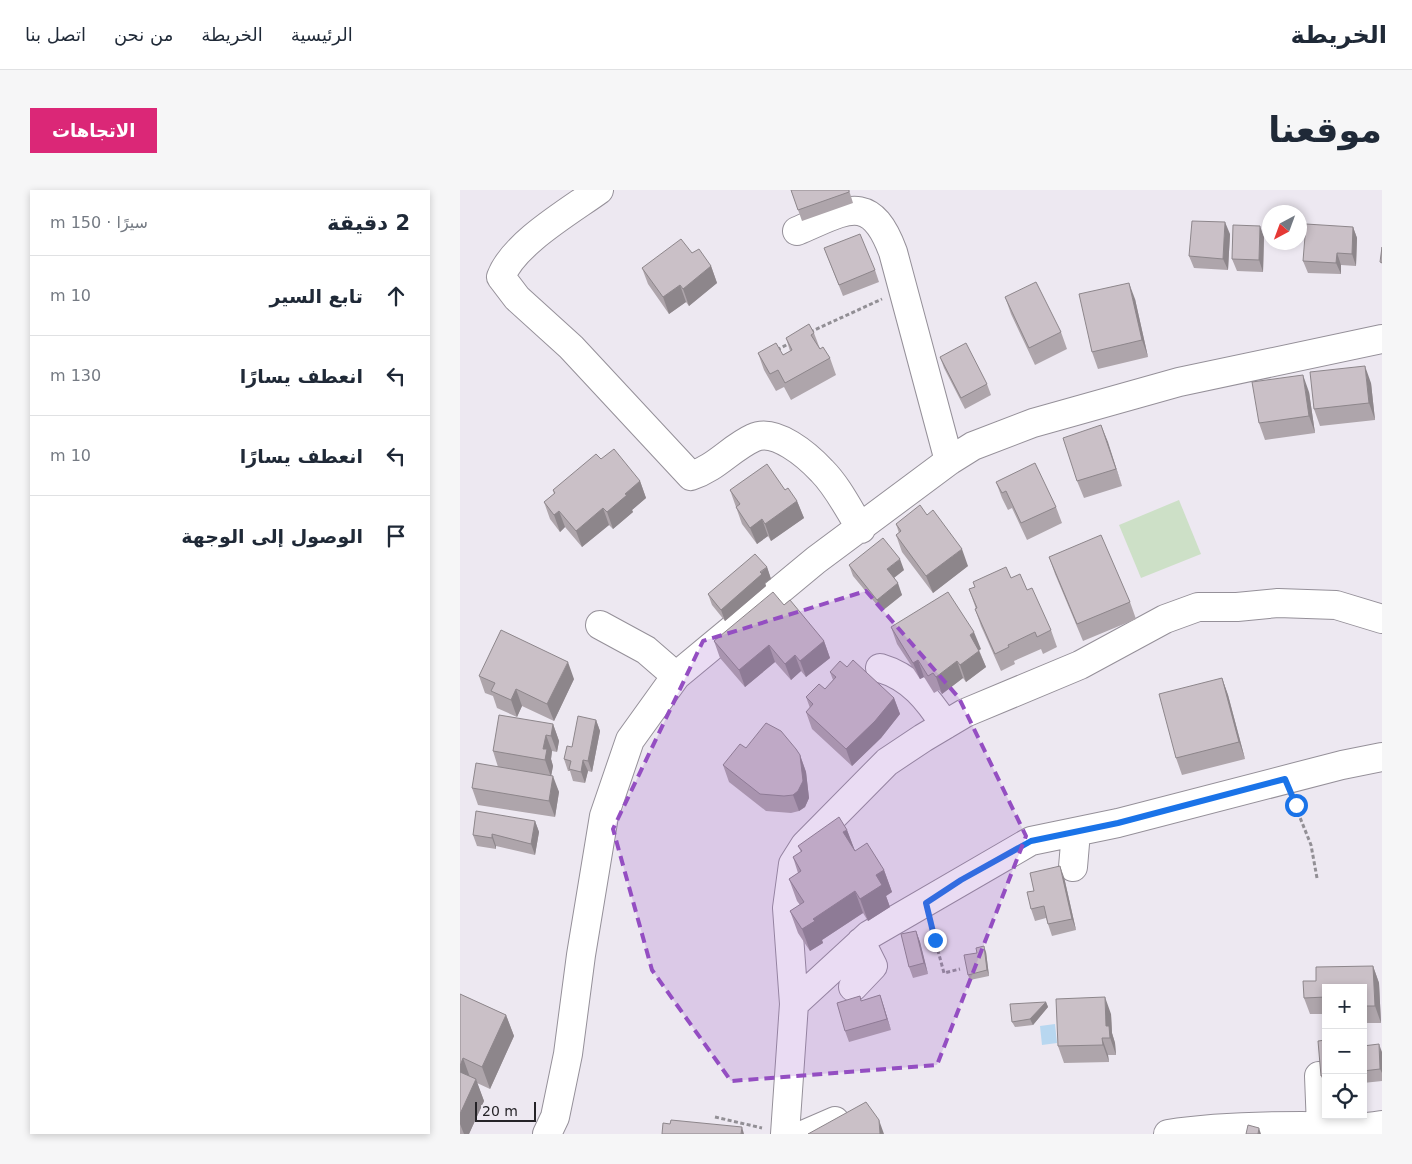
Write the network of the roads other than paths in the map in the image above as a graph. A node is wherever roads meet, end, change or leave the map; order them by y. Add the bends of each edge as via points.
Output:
1 (599, 190) edge
2 (797, 231) dead end
3 (1382, 339) edge
4 (949, 461) junction
5 (861, 528) junction
6 (1382, 619) edge
7 (600, 625) dead end
8 (880, 668) dead end
9 (676, 676) junction
10 (945, 725) junction
11 (1382, 757) edge
12 (1076, 832) junction
13 (1073, 867) dead end
14 (860, 942) junction
15 (853, 987) dead end
16 (794, 1004) junction
17 (1319, 1076) edge
18 (835, 1121) edge
19 (1382, 1125) edge
20 (1321, 1127) junction
21 (546, 1134) edge
22 (785, 1134) edge
23 (805, 1134) edge
24 (1168, 1134) edge

1 - 5 street via 533,239 506,265 501,277 517,298 571,347 691,476 706,471 754,438 766,434 782,439 822,471
2 - 4 street via 853,209 872,214 877,220 888,238
3 - 4 street via 1180,382 1033,422 973,446
4 - 5 street
5 - 9 street via 816,560
6 - 10 street via 1336,605 1278,603 1198,607 1165,619 1080,665 965,713
7 - 9 street via 646,650
8 - 10 street via 897,672 909,681 929,701
9 - 21 street via 630,740 604,816 568,1054 555,1116
10 - 16 street via 887,762 805,845 793,864 787,908
11 - 12 street
12 - 13 street
12 - 14 street via 1031,841 899,916
14 - 15 street via 873,966
14 - 16 street
16 - 22 street
17 - 20 street
18 - 23 street
19 - 20 street
20 - 24 street via 1244,1126

